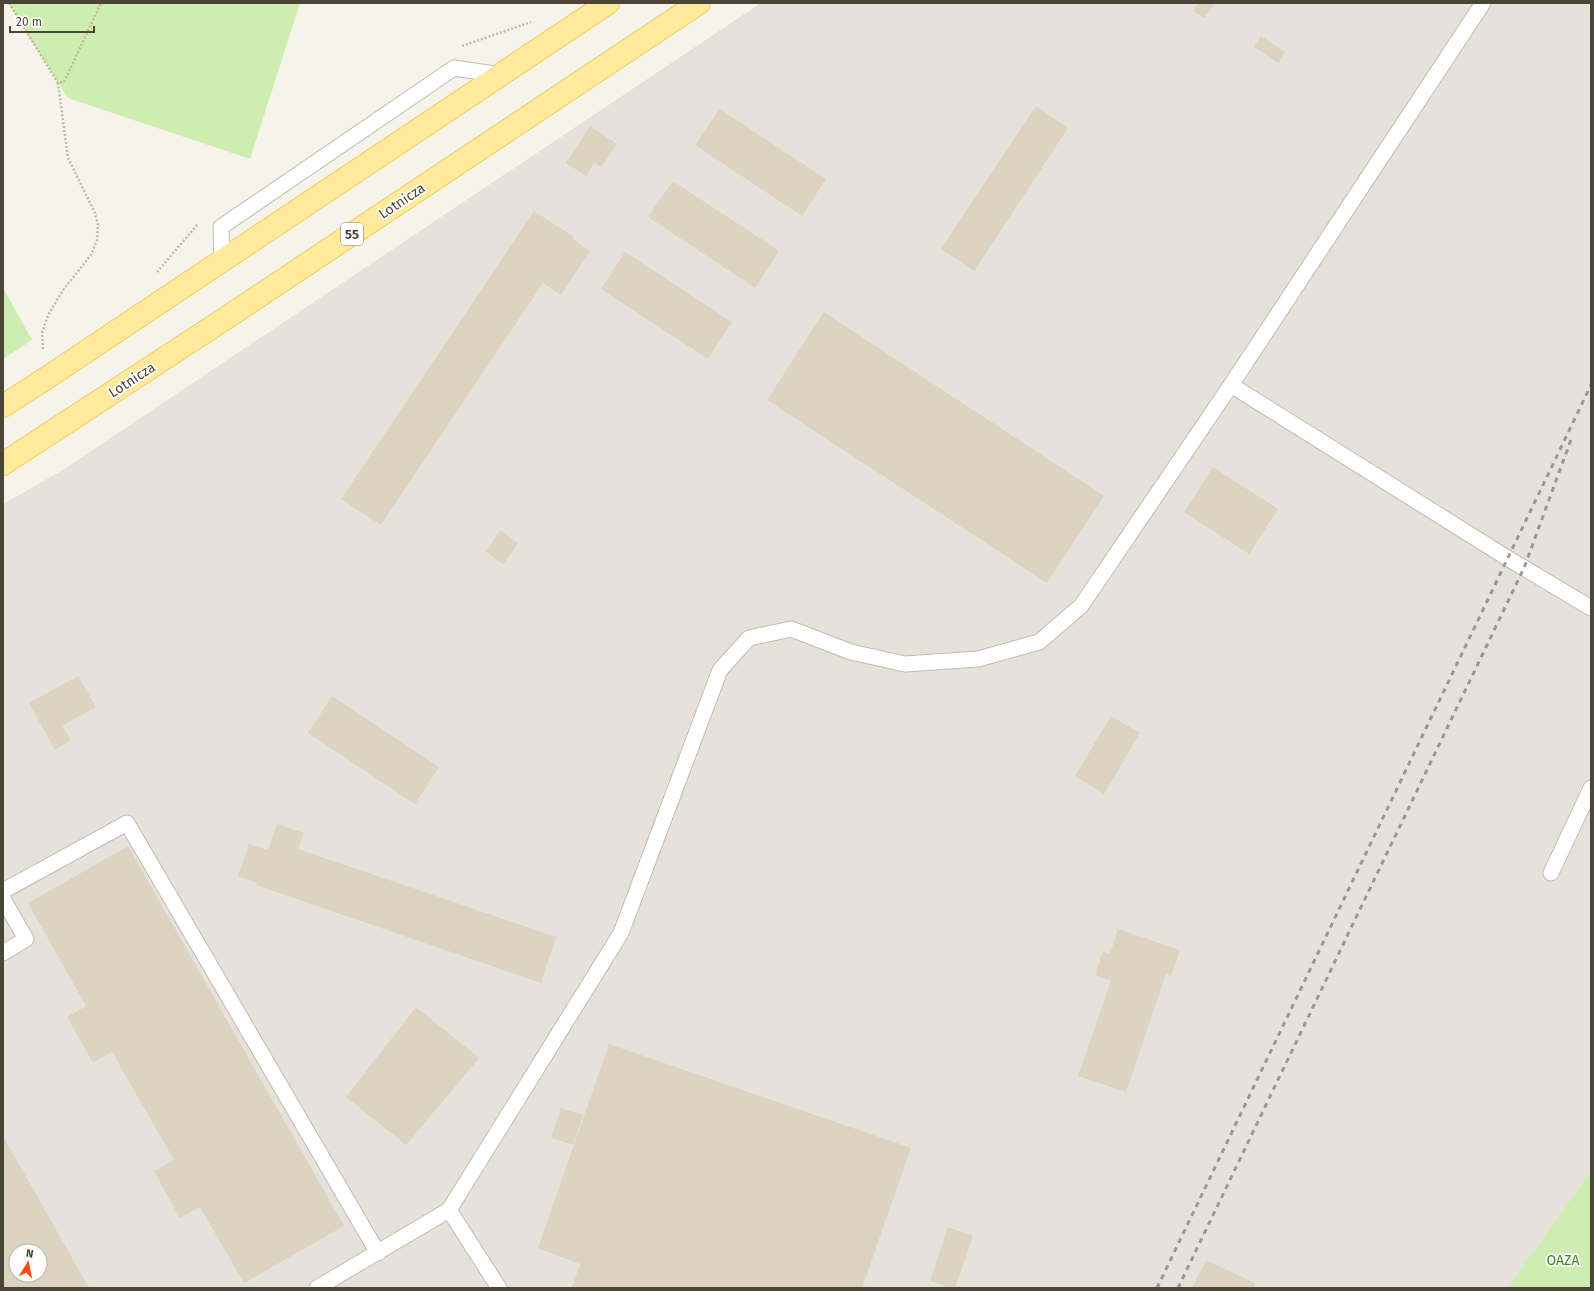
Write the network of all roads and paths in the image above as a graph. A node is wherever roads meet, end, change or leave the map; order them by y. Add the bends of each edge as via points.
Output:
1 (8, 3) edge
2 (101, 3) edge
3 (608, 3) edge
4 (699, 3) edge
5 (1483, 3) edge
6 (501, 75) junction
7 (58, 82) junction
8 (222, 260) junction
9 (43, 353) dead end
10 (1231, 385) junction
11 (3, 406) edge
12 (3, 464) edge
13 (1591, 608) edge
14 (1591, 788) edge
15 (1551, 873) dead end
16 (3, 891) edge
17 (3, 899) edge
18 (3, 953) edge
19 (449, 1210) junction
20 (378, 1253) junction
21 (317, 1288) edge
22 (499, 1288) edge

1 - 7 path
2 - 7 path via 64,82
3 - 6 main road
4 - 12 main road, Lotnicza / 55
5 - 10 lane
6 - 8 main road
6 - 8 lane via 454,68 221,227
7 - 9 path via 68,158 95,213 98,225 91,255 63,290 48,315 42,333
8 - 11 main road
10 - 13 lane via 1508,559
10 - 19 lane via 1080,606 1039,642 978,659 905,664 851,652 791,629 749,638 720,670 621,933
14 - 15 lane
16 - 20 lane via 128,823
17 - 18 lane via 26,939
19 - 20 lane
19 - 22 lane
20 - 21 lane

